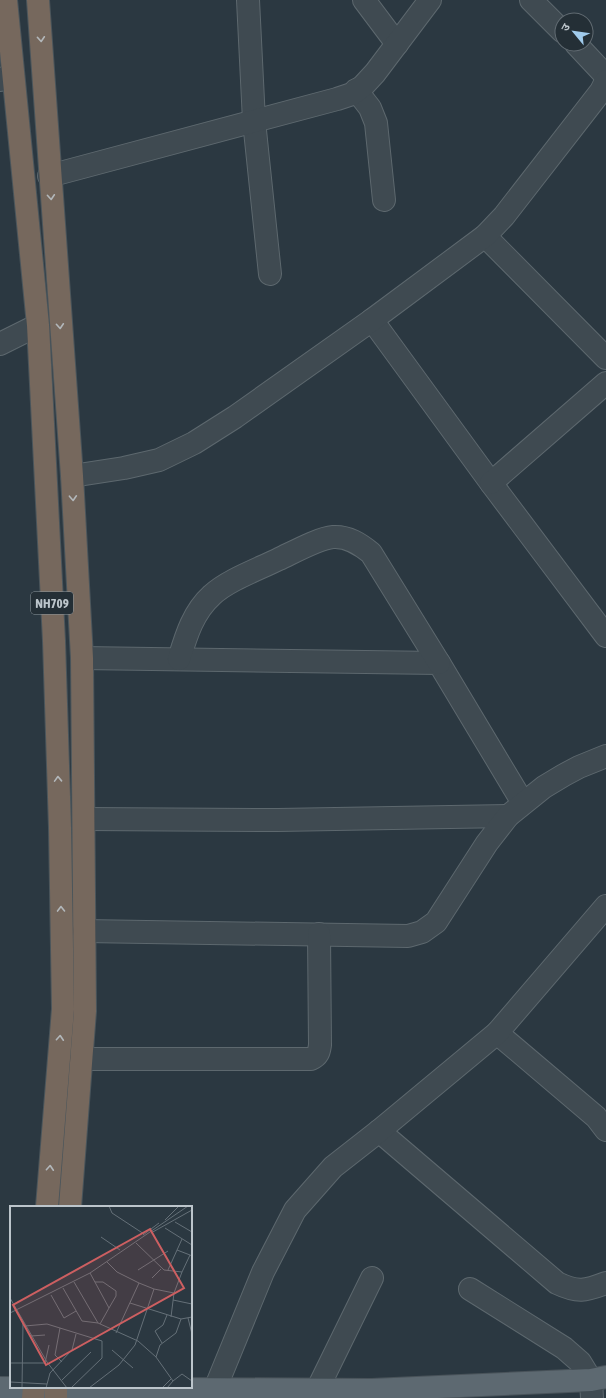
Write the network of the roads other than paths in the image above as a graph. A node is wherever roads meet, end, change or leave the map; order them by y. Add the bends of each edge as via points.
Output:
1 (6, 0) edge
2 (248, 0) edge
3 (364, 0) edge
4 (430, 0) edge
5 (531, 0) edge
6 (39, 4) edge
7 (554, 23) edge
8 (397, 44) junction
9 (582, 52) edge
10 (7, 77) edge
11 (605, 85) edge
12 (356, 90) junction
13 (254, 121) junction
14 (49, 176) junction
15 (384, 200) dead end
16 (485, 236) junction
17 (270, 274) dead end
18 (372, 320) junction
19 (38, 325) junction
20 (0, 344) edge
21 (606, 358) edge
22 (606, 383) edge
23 (72, 476) junction
24 (491, 483) junction
25 (606, 636) edge
26 (82, 658) junction
27 (179, 659) junction
28 (439, 663) junction
29 (606, 756) edge
30 (516, 809) junction
31 (84, 819) junction
32 (606, 906) edge
33 (84, 931) junction
34 (319, 934) junction
35 (497, 1034) junction
36 (81, 1059) junction
37 (606, 1130) edge
38 (379, 1131) junction
39 (48, 1206) edge
40 (70, 1206) edge
41 (372, 1278) dead end
42 (606, 1282) edge
43 (470, 1289) dead end
44 (596, 1385) edge
45 (0, 1388) edge
46 (215, 1389) junction
47 (317, 1390) junction
48 (34, 1391) edge
49 (56, 1391) edge
50 (178, 1393) edge

1 - 10 highway, NH709
2 - 13 street
3 - 8 street
4 - 8 street
5 - 7 street
6 -> 14 highway, NH709
8 - 12 street via 375,73
9 - 11 street
10 - 19 highway, NH709
11 - 16 street via 504,216
12 - 13 street via 337,99
12 - 15 street via 370,108 376,123
13 - 14 street
13 - 17 street
14 -> 23 highway, NH709
16 - 18 street
16 - 21 street
18 - 23 street via 194,443 159,460
18 - 24 street
19 - 20 street
39 -> 19 highway, NH709 via 62,1009 54,656
22 - 24 street
23 -> 26 highway, NH709
24 - 25 street
26 - 27 street
26 - 31 highway, NH709
27 - 28 street
27 - 28 street via 187,631 200,608 212,594 234,580 308,545 332,537 347,538 361,544 371,553
28 - 30 street
29 - 30 street via 564,775
30 - 31 street via 278,820
30 - 34 street via 487,843 436,922 422,932 408,936
31 - 33 highway, NH709
32 - 35 street
33 - 34 street
33 - 36 highway, NH709 via 85,1011
34 - 36 street via 320,1044 316,1057
35 - 37 street via 596,1117
35 - 38 street
36 - 40 highway, NH709
38 - 42 street via 557,1283 571,1289 589,1290
38 - 46 street via 333,1167 295,1210 263,1272
41 - 47 street
43 - 44 street via 564,1348 580,1362
44 - 47 main road
45 - 48 main road
46 - 47 main road
46 - 50 main road
48 - 49 main road
49 - 50 main road

